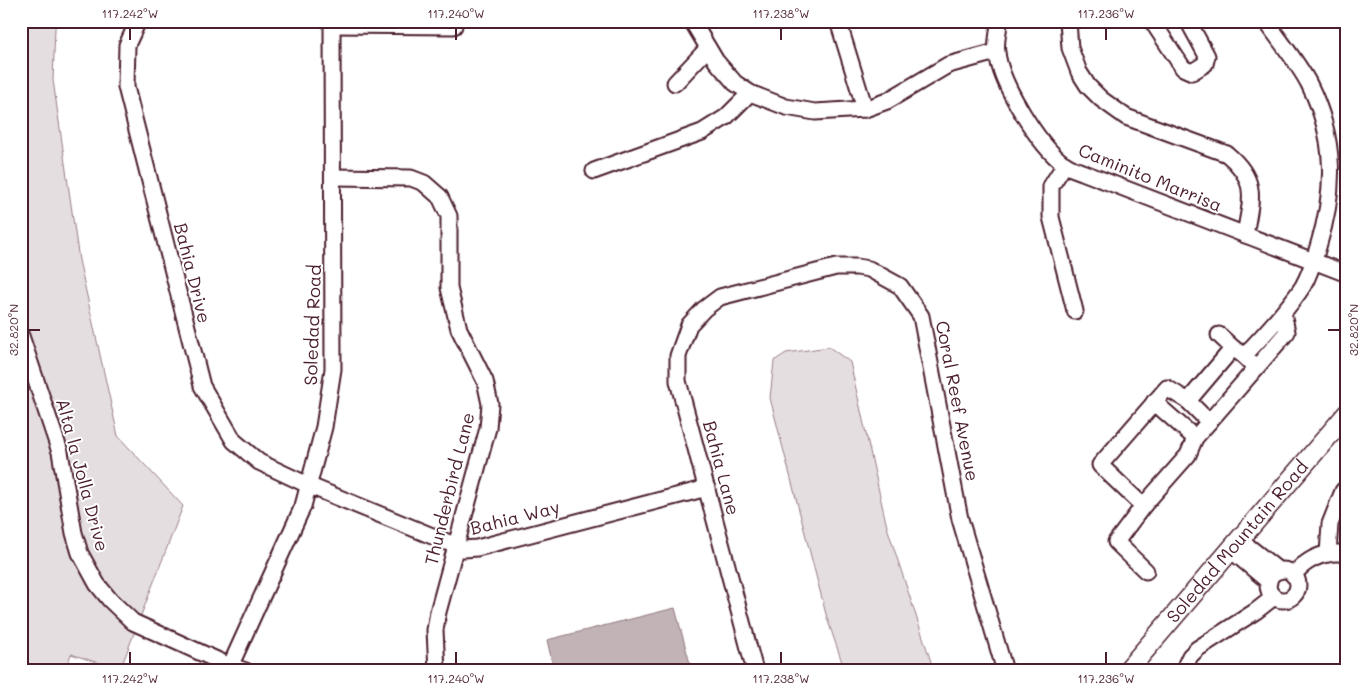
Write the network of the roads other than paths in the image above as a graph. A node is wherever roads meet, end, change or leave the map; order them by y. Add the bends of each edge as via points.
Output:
1 (138, 21) edge
2 (692, 21) edge
3 (838, 21) edge
4 (999, 21) edge
5 (1068, 21) edge
6 (1152, 21) edge
7 (1188, 21) edge
8 (1266, 21) edge
9 (332, 23) edge
10 (454, 26) dead end
11 (708, 48) junction
12 (996, 52) junction
13 (675, 82) dead end
14 (750, 93) junction
15 (865, 109) junction
16 (1065, 164) junction
17 (594, 171) dead end
18 (333, 177) junction
19 (1244, 235) junction
20 (1313, 262) junction
21 (1347, 274) edge
22 (730, 295) joint
23 (1075, 311) dead end
24 (1283, 313) junction
25 (1219, 335) dead end
26 (21, 336) edge
27 (1239, 352) junction
28 (1256, 368) junction
29 (1188, 401) junction
30 (1154, 402) junction
31 (1347, 414) edge
32 (1209, 422) junction
33 (1195, 438) junction
34 (310, 486) junction
35 (1347, 487) edge
36 (707, 488) junction
37 (1143, 506) junction
38 (456, 545) junction
39 (1236, 545) junction
40 (1328, 554) junction
41 (1347, 554) edge
42 (1146, 571) dead end
43 (1280, 576) junction
44 (1274, 597) junction
45 (229, 668) edge
46 (246, 671) edge
47 (437, 671) edge
48 (755, 671) edge
49 (1005, 671) edge
50 (1127, 671) edge
51 (1183, 671) edge

1 - 34 street, Bahia Drive via 127,45 126,87 202,386 234,441 259,462
2 - 11 street
3 - 15 street
4 - 12 street
5 - 19 street via 1070,48 1079,72 1101,100 1126,117 1227,154 1237,162 1248,178 1252,195
6 - 7 street via 1183,68 1192,72 1205,64 1207,56
8 - 20 street via 1309,84 1330,145 1331,191 1326,223
9 - 10 street
9 - 18 street, Soledad Road
11 - 13 street
11 - 14 street via 735,82
12 - 15 street via 948,65 887,101
12 - 16 street, Caminito Marrisa via 1022,113
14 - 15 street via 800,111
14 - 17 street via 726,117 702,132
16 - 19 street, Caminito Marrisa
16 - 23 street via 1051,186 1051,217
18 - 34 street, Soledad Road via 333,369
18 - 38 street, Thunderbird Lane via 411,178 440,197 449,216 449,288 458,329 485,380 490,404 488,428
19 - 20 street, Caminito Marrisa
20 - 21 street, Caminito Marrisa
20 - 24 street via 1304,285
22 - 36 street, Bahia Lane via 720,297 704,308 689,325 678,356 678,380
22 - 49 street, Coral Reef Avenue via 836,267 857,266 900,286 922,316 960,519
24 - 27 street
24 - 28 street via 1288,332
25 - 27 street
26 - 45 street, Alta la Jolla Drive via 60,452 80,553 97,584 133,622
27 - 28 street
27 - 29 street
28 - 32 street
29 - 30 street via 1167,388
29 - 32 street
30 - 33 street
30 - 37 street via 1100,464
31 - 39 main road, Soledad Mountain Road
32 - 33 street
33 - 37 street via 1188,456
34 - 38 street, Bahia Way
34 - 45 street, Soledad Road via 304,506
35 - 40 street via 1330,524
36 - 38 street, Bahia Way via 477,548 464,549
36 - 48 street, Bahia Lane
37 - 42 street via 1116,542
38 - 47 street, Thunderbird Lane via 435,630
39 - 43 street
39 - 50 main road, Soledad Mountain Road
40 - 41 street
40 - 43 street
43 - 44 street via 1269,590
43 - 44 street via 1298,584 1296,593 1283,600
44 - 51 street via 1197,649
45 - 46 street, Alta la Jolla Drive

